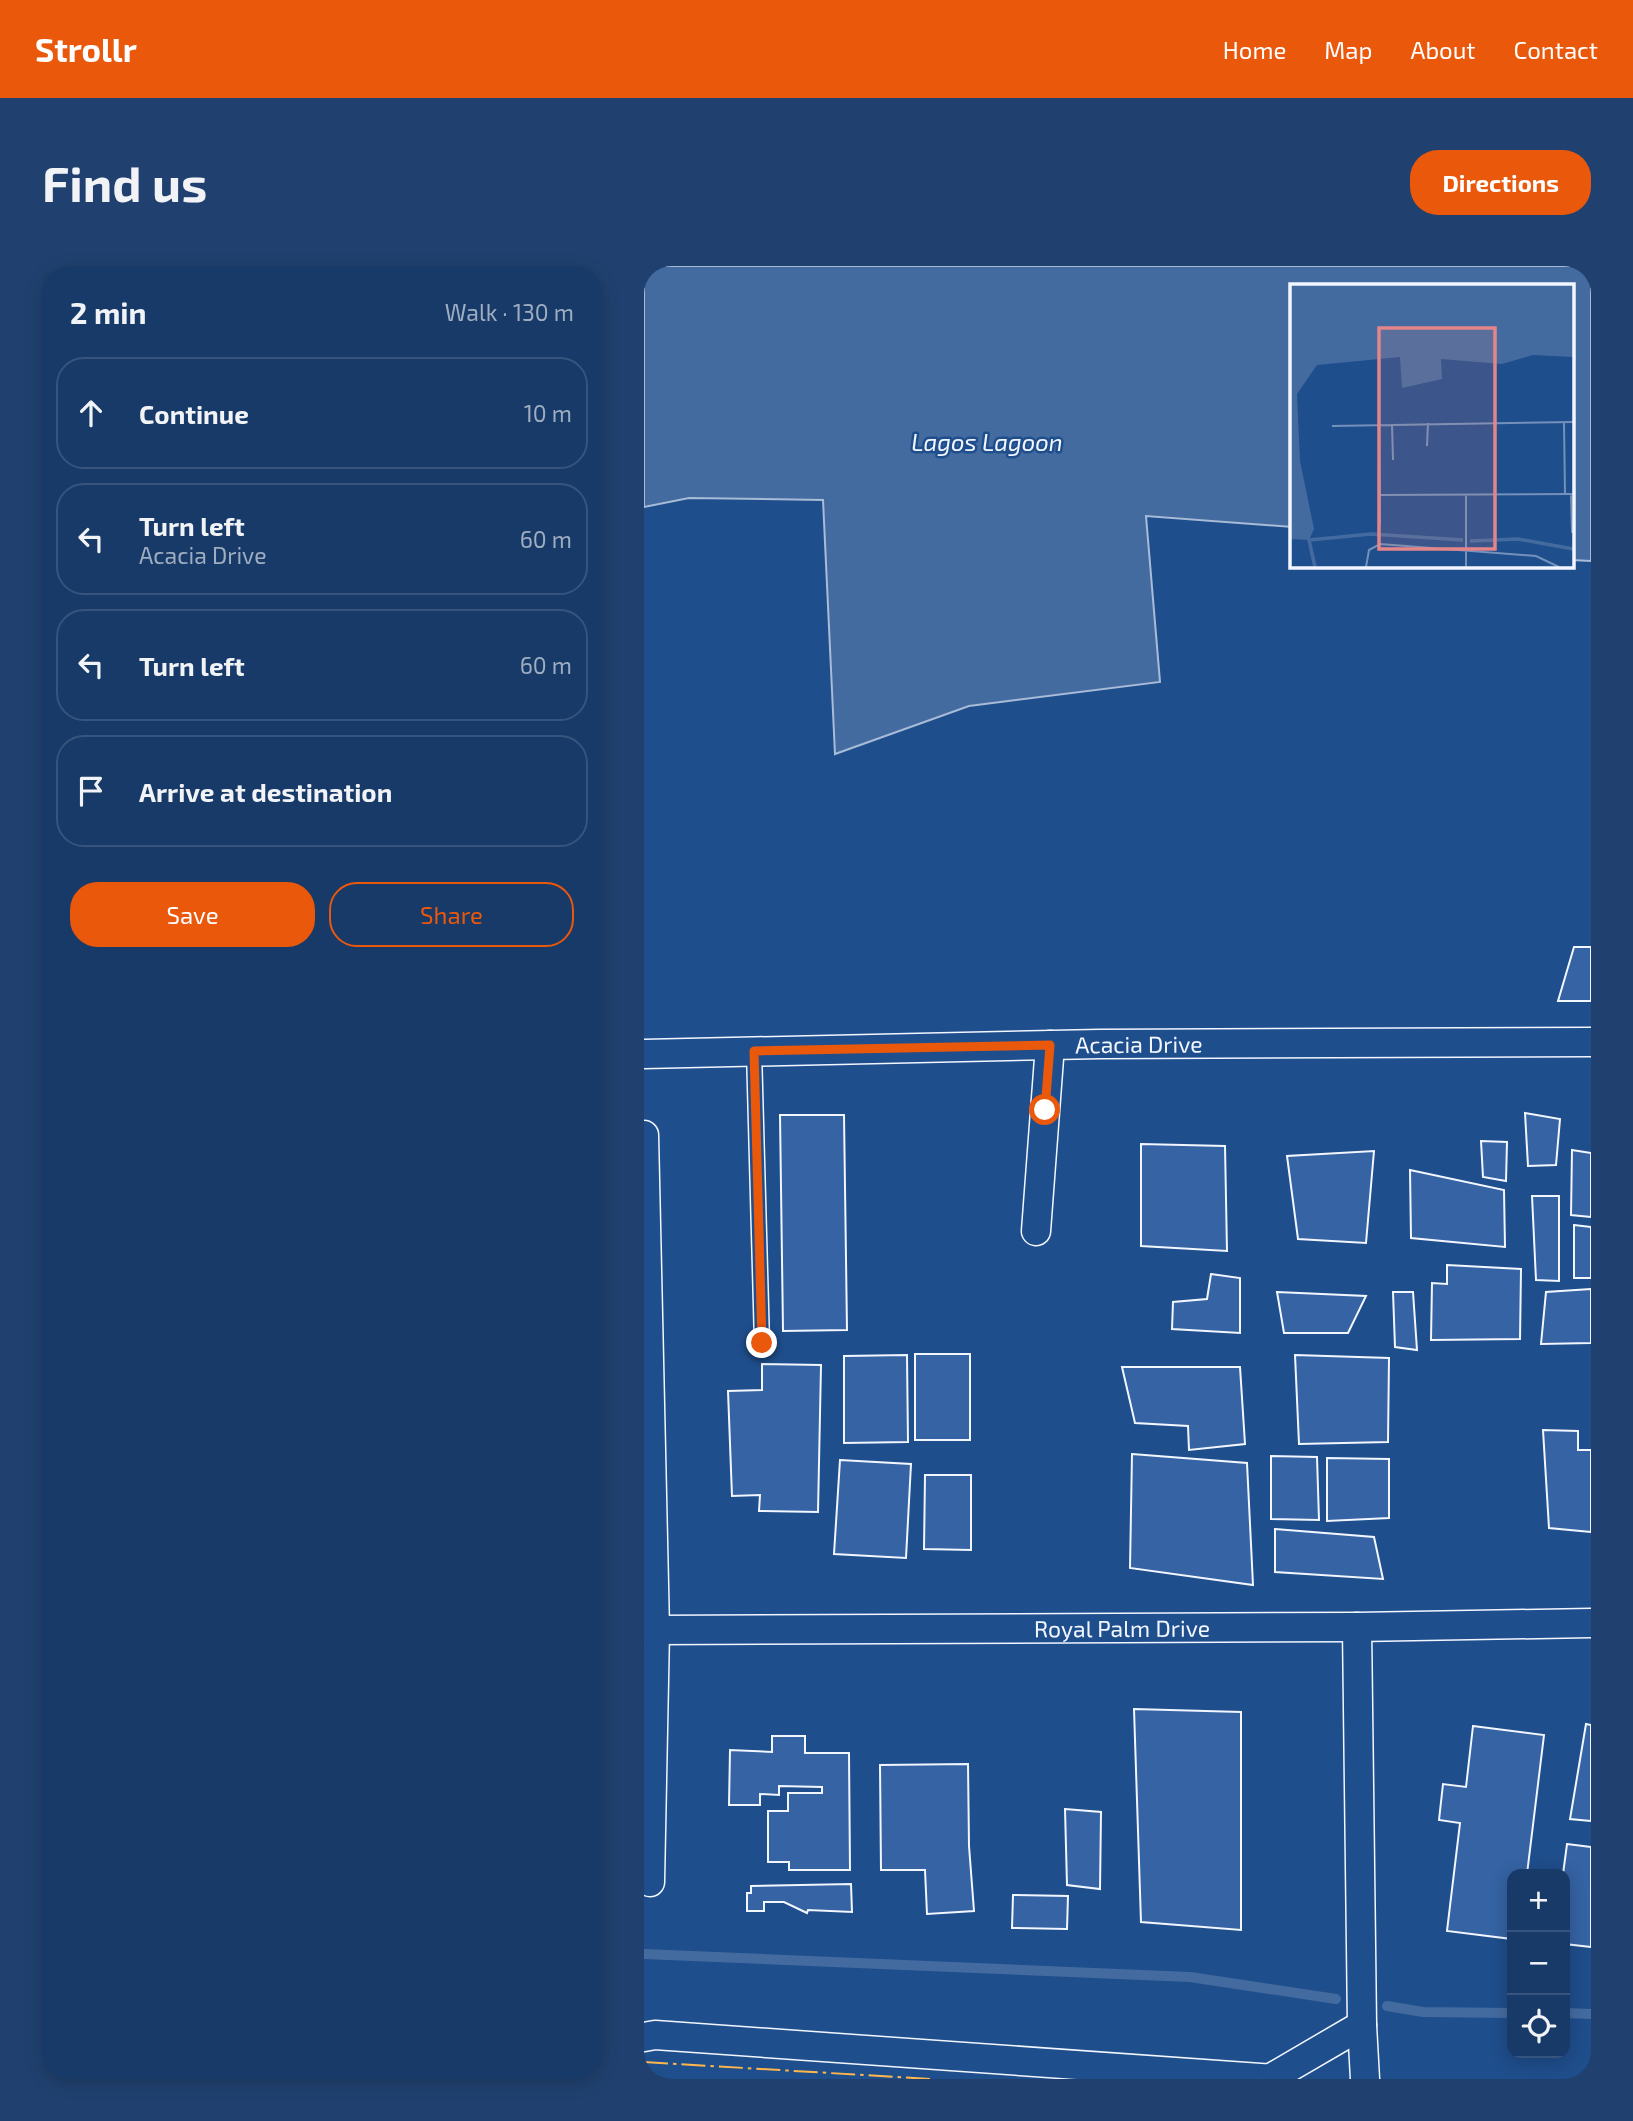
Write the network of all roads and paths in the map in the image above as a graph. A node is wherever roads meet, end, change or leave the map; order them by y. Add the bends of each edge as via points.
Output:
1 (1591, 1042) edge
2 (1050, 1045) junction
3 (754, 1051) junction
4 (644, 1054) edge
5 (644, 1135) edge
6 (1036, 1231) dead end
7 (762, 1343) dead end
8 (1591, 1623) edge
9 (1357, 1627) junction
10 (654, 1630) junction
11 (650, 1882) dead end
12 (1362, 2025) junction
13 (644, 2037) edge
14 (1272, 2079) edge
15 (1365, 2079) edge

1 - 2 street, Acacia Drive
2 - 3 street, Acacia Drive
2 - 6 street
3 - 4 street, Acacia Drive
3 - 7 lane
5 - 10 street
8 - 9 street, Royal Palm Drive
9 - 10 street, Royal Palm Drive
9 - 12 street
10 - 11 street
12 - 14 street
12 - 15 street
13 - 14 street

